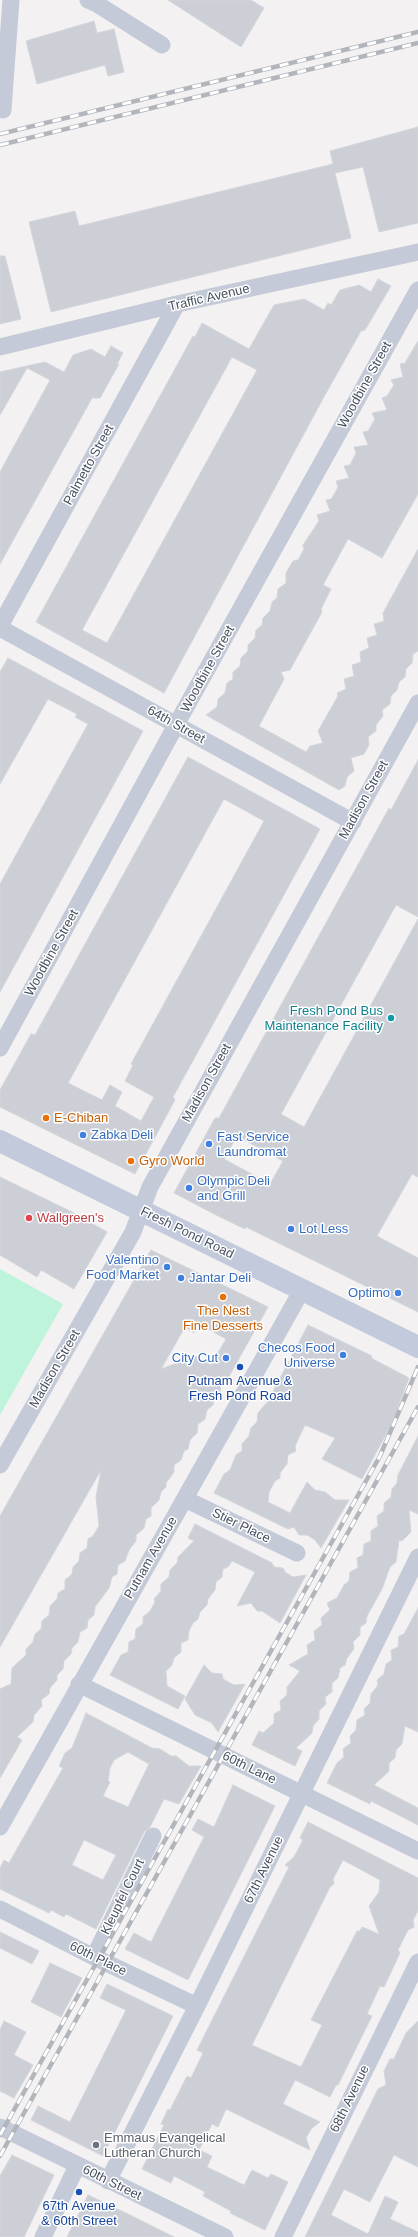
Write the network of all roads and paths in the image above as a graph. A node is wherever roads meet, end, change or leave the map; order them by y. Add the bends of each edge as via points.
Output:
1 (11, 0) edge
2 (88, 0) edge
3 (162, 45) dead end
4 (4, 110) dead end
5 (418, 252) edge
6 (418, 290) edge
7 (177, 304) junction
8 (0, 348) edge
9 (0, 627) edge
10 (418, 703) edge
11 (176, 725) junction
12 (353, 822) junction
13 (0, 1048) edge
14 (0, 1141) edge
15 (141, 1210) junction
16 (302, 1290) junction
17 (418, 1347) edge
18 (0, 1465) edge
19 (185, 1499) junction
20 (297, 1553) dead end
21 (418, 1558) edge
22 (79, 1684) junction
23 (302, 1794) junction
24 (0, 1827) edge
25 (152, 1836) dead end
26 (418, 1851) edge
27 (0, 1909) edge
28 (94, 1957) junction
29 (418, 1962) edge
30 (197, 2006) junction
31 (0, 2127) edge
32 (77, 2166) junction
33 (108, 2181) junction
34 (43, 2237) edge
35 (225, 2237) edge
36 (283, 2237) edge

1 - 4 street
2 - 3 street
5 - 7 street, Traffic Avenue
6 - 11 street, Woodbine Street
7 - 8 street, Traffic Avenue
7 - 9 street, Palmetto Street
9 - 11 street, 64th Street
10 - 12 street, Madison Street
11 - 12 street, 64th Street
11 - 13 street, Woodbine Street
12 - 15 street, Madison Street via 150,1187
14 - 15 main road, Fresh Pond Road
15 - 16 main road, Fresh Pond Road
15 - 18 street, Madison Street via 132,1232
16 - 17 main road, Fresh Pond Road
16 - 19 street, Putnam Avenue
19 - 20 street, Stier Place
19 - 22 street, Putnam Avenue
21 - 23 street, 67th Avenue
22 - 23 street, 60th Lane
22 - 24 street, Putnam Avenue
23 - 26 street, 60th Lane
23 - 30 street, 67th Avenue
25 - 28 street, Kleupfel Court
27 - 28 street, 60th Place
28 - 30 street, 60th Place
29 - 36 street, 68th Avenue
30 - 33 street, 67th Avenue
31 - 32 street, 60th Street
32 - 33 street, 60th Street
32 - 34 street
33 - 35 street, 60th Street

